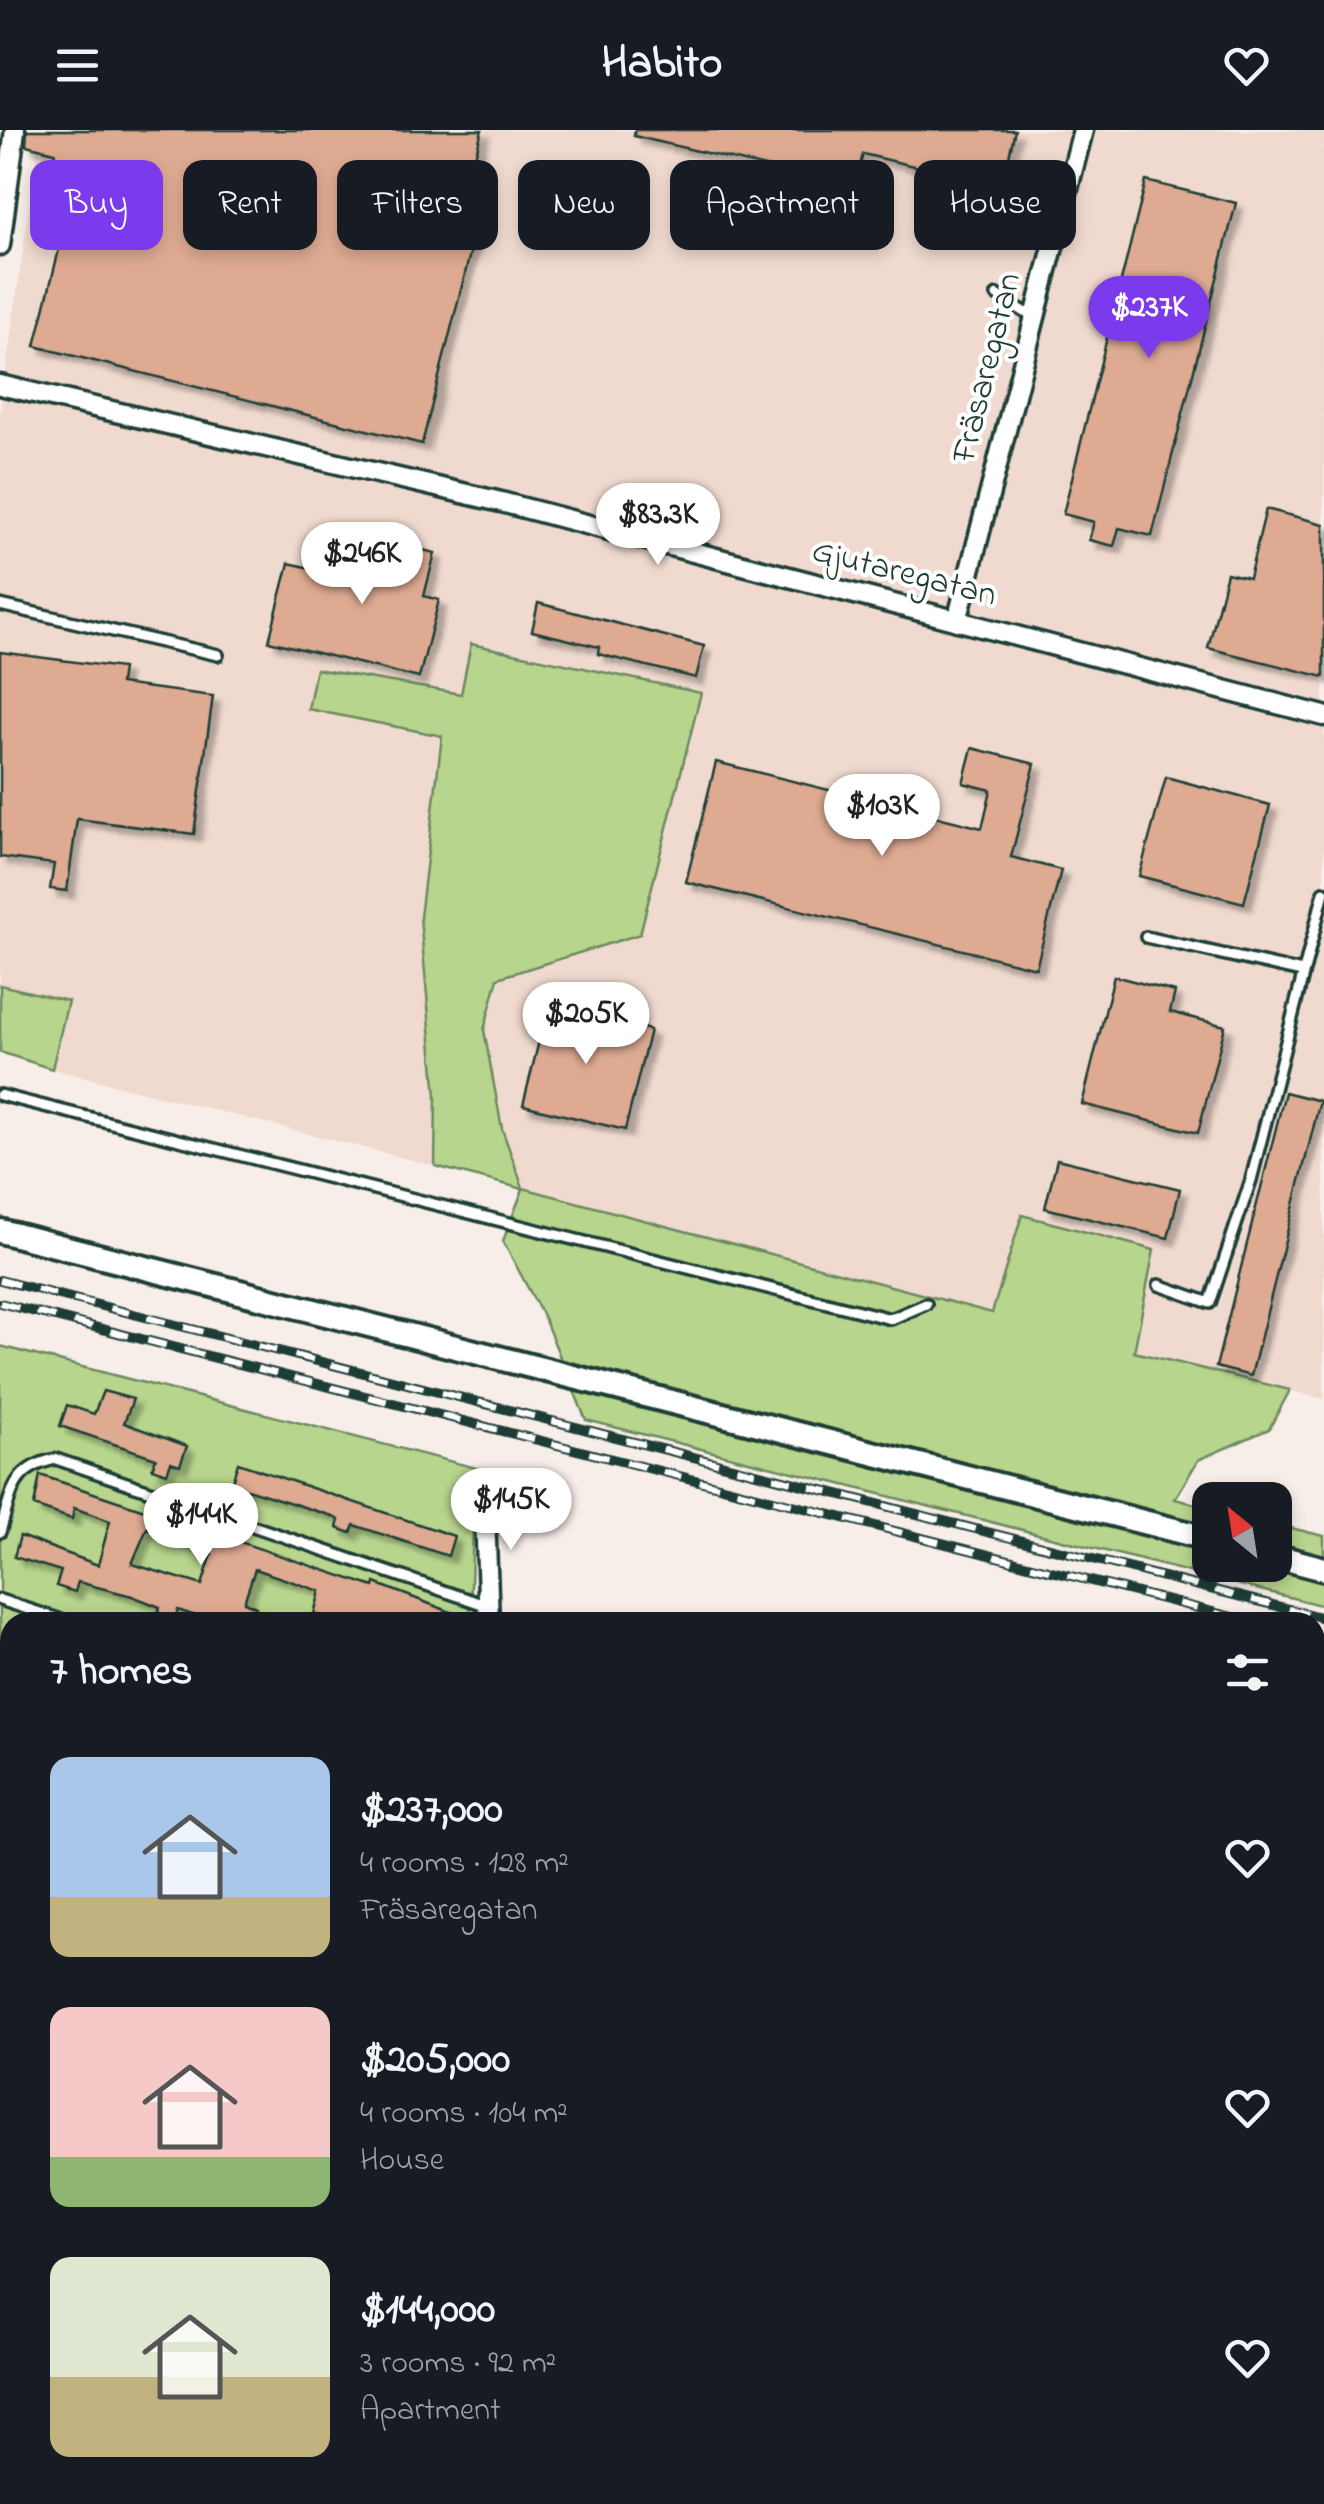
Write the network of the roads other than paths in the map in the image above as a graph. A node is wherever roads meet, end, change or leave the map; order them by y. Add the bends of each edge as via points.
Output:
1 (14, 130) edge
2 (1083, 130) edge
3 (0, 245) edge
4 (998, 294) dead end
5 (1034, 318) junction
6 (0, 384) edge
7 (0, 604) edge
8 (957, 622) junction
9 (218, 654) dead end
10 (1324, 716) edge
11 (1324, 892) edge
12 (1146, 937) dead end
13 (1302, 972) junction
14 (0, 1095) edge
15 (0, 1231) edge
16 (1159, 1286) dead end
17 (926, 1304) dead end
18 (478, 1491) dead end
19 (0, 1532) edge
20 (1192, 1535) edge
21 (1292, 1561) edge
22 (1324, 1569) edge
23 (0, 1600) edge
24 (37, 1612) edge
25 (483, 1612) edge
26 (489, 1612) edge

1 - 3 street
2 - 5 street, Fräsaregatan
4 - 5 lane
5 - 8 street, Fräsaregatan
6 - 8 street, Gjutaregatan via 501,502
7 - 9 lane
8 - 10 street, Gjutaregatan
11 - 13 lane
12 - 13 lane
13 - 16 lane via 1251,1180 1210,1303
14 - 17 lane via 891,1320
15 - 20 main road
18 - 26 street
19 - 25 lane via 15,1481 34,1464 56,1460
21 - 22 main road
23 - 24 lane

